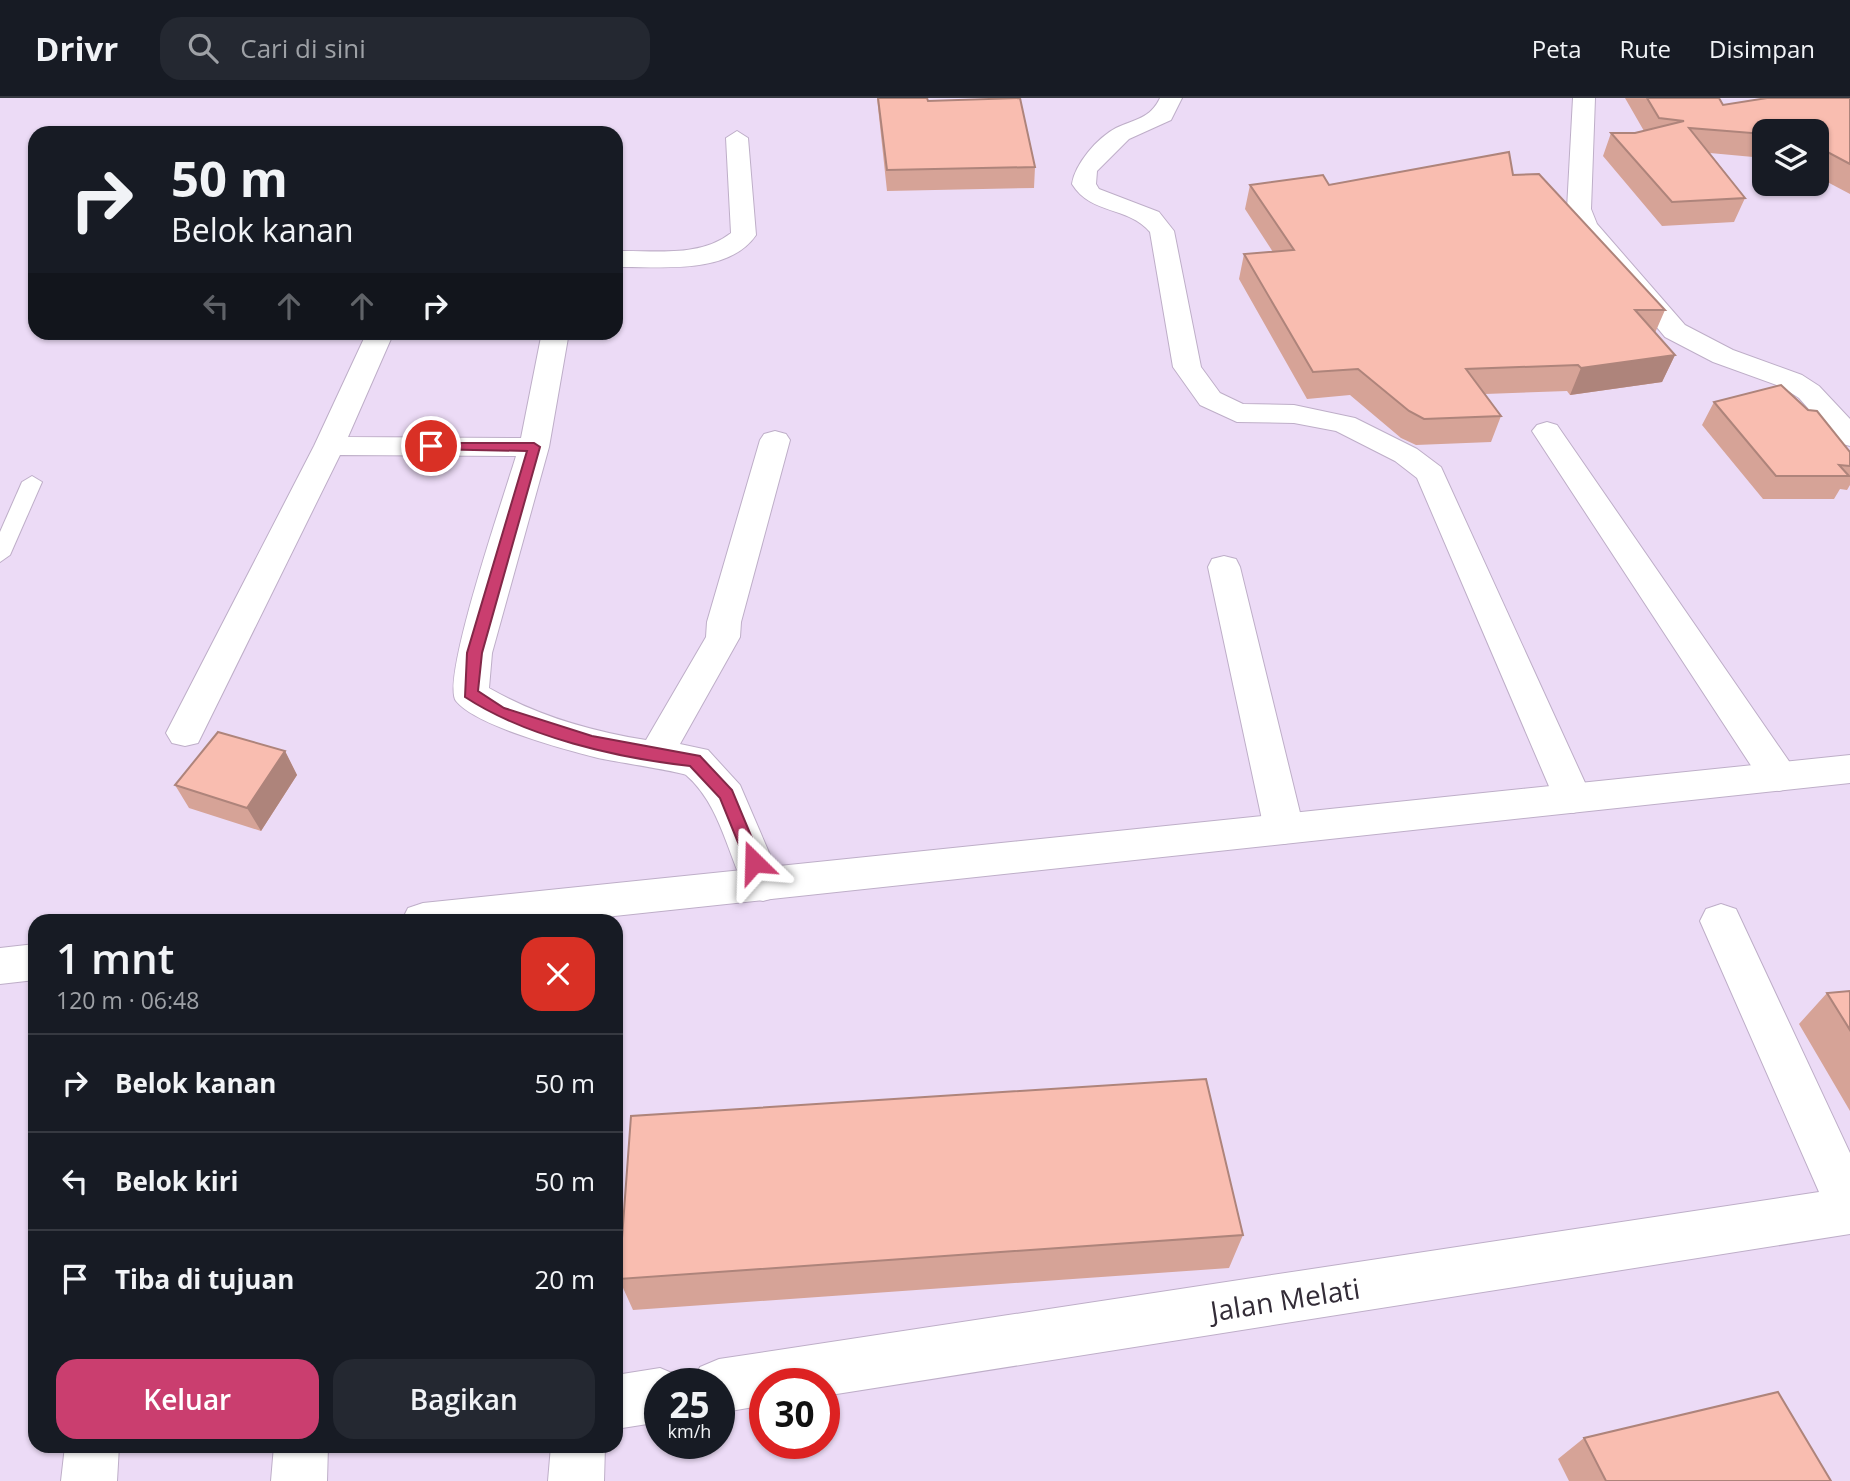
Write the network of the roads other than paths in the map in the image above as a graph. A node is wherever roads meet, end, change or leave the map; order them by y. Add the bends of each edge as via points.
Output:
1 (1171, 98) edge
2 (1584, 98) edge
3 (737, 138) dead end
4 (623, 259) edge
5 (377, 340) edge
6 (554, 340) edge
7 (1836, 403) edge
8 (1547, 431) dead end
9 (1850, 437) edge
10 (775, 440) dead end
11 (329, 446) junction
12 (534, 447) junction
13 (32, 482) dead end
14 (0, 555) edge
15 (1224, 568) dead end
16 (185, 733) dead end
17 (655, 756) junction
18 (1850, 769) edge
19 (1779, 777) junction
20 (1573, 798) junction
21 (1284, 830) junction
22 (763, 885) junction
23 (578, 912) edge
24 (539, 914) edge
25 (1721, 921) dead end
26 (28, 963) edge
27 (0, 966) edge
28 (1850, 1209) edge
29 (735, 1383) edge
30 (644, 1398) edge
31 (623, 1401) edge
32 (91, 1453) edge
33 (301, 1453) edge
34 (578, 1453) edge
35 (89, 1481) edge
36 (299, 1481) edge
37 (576, 1481) edge

1 - 20 street via 1155,121 1121,134 1086,169 1084,184 1090,194 1150,217 1162,232 1187,367 1210,399 1237,413 1294,414 1345,424 1406,455 1430,474
2 - 7 street via 1578,209 1586,226 1675,331
3 - 4 street via 744,235 727,249 700,257
5 - 11 street
6 - 12 street
7 - 9 street
8 - 19 street
10 - 17 street via 723,636
11 - 12 street
11 - 16 street
12 - 17 street via 474,653 470,694 499,712
13 - 14 lane
15 - 21 street
17 - 22 street via 695,760 726,795
18 - 19 street
19 - 20 street
20 - 21 street
21 - 22 street
22 - 23 street
23 - 24 street
25 - 28 street
26 - 27 street
28 - 29 street, Jalan Melati
30 - 31 street
32 - 35 street
33 - 36 street
34 - 37 street

